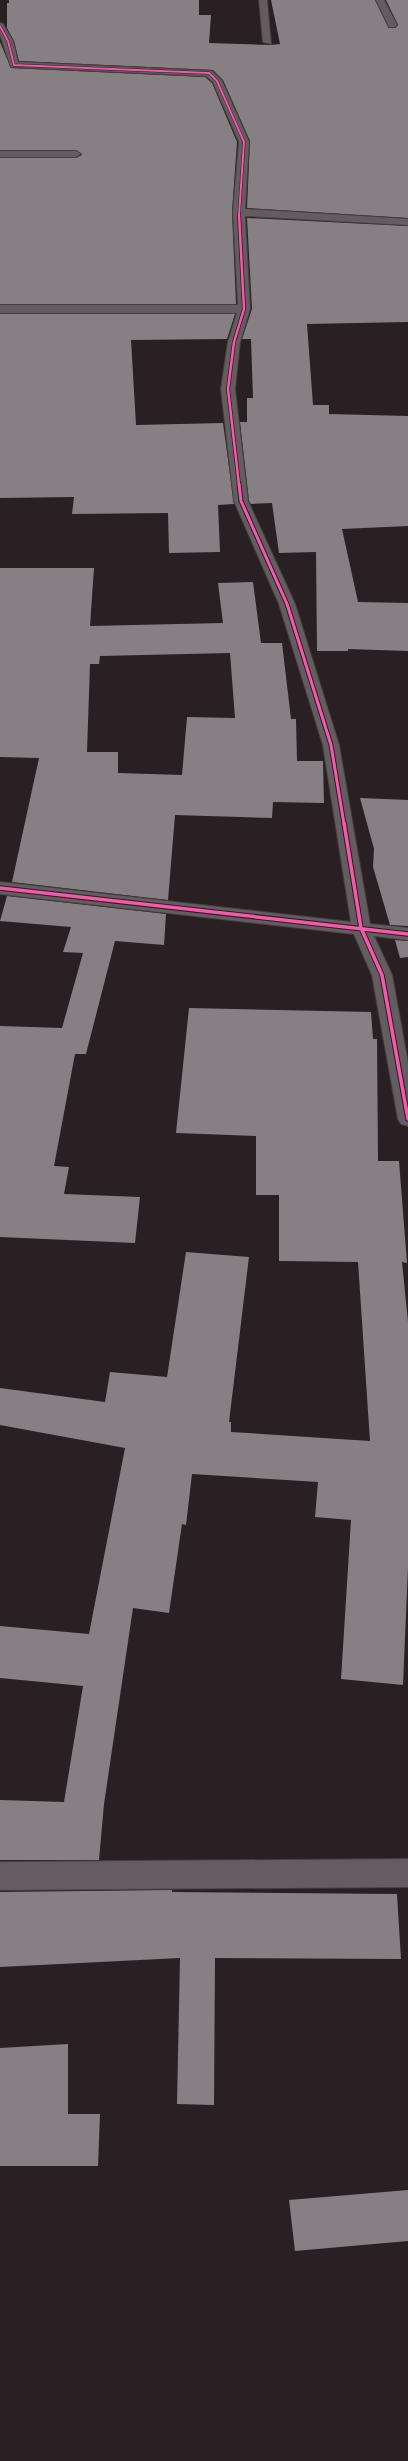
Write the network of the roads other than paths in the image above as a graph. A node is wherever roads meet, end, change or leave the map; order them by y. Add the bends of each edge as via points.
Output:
1 (263, 0) edge
2 (380, 0) edge
3 (392, 25) dead end
4 (0, 26) edge
5 (268, 42) dead end
6 (7, 65) edge
7 (0, 154) edge
8 (76, 154) dead end
9 (239, 212) junction
10 (408, 222) edge
11 (0, 309) edge
12 (244, 309) junction
13 (0, 888) edge
14 (361, 928) junction
15 (408, 934) edge
16 (408, 1119) edge
17 (408, 1873) edge
18 (0, 1876) edge

1 - 5 street
2 - 3 street
4 - 6 street via 8,41
6 - 9 street via 209,73 217,81 244,142
7 - 8 street
9 - 10 street
9 - 12 street
11 - 12 street
12 - 14 street via 234,342 228,389 241,501 287,604 331,745
13 - 14 street
14 - 15 street
14 - 16 street via 382,975
17 - 18 street

